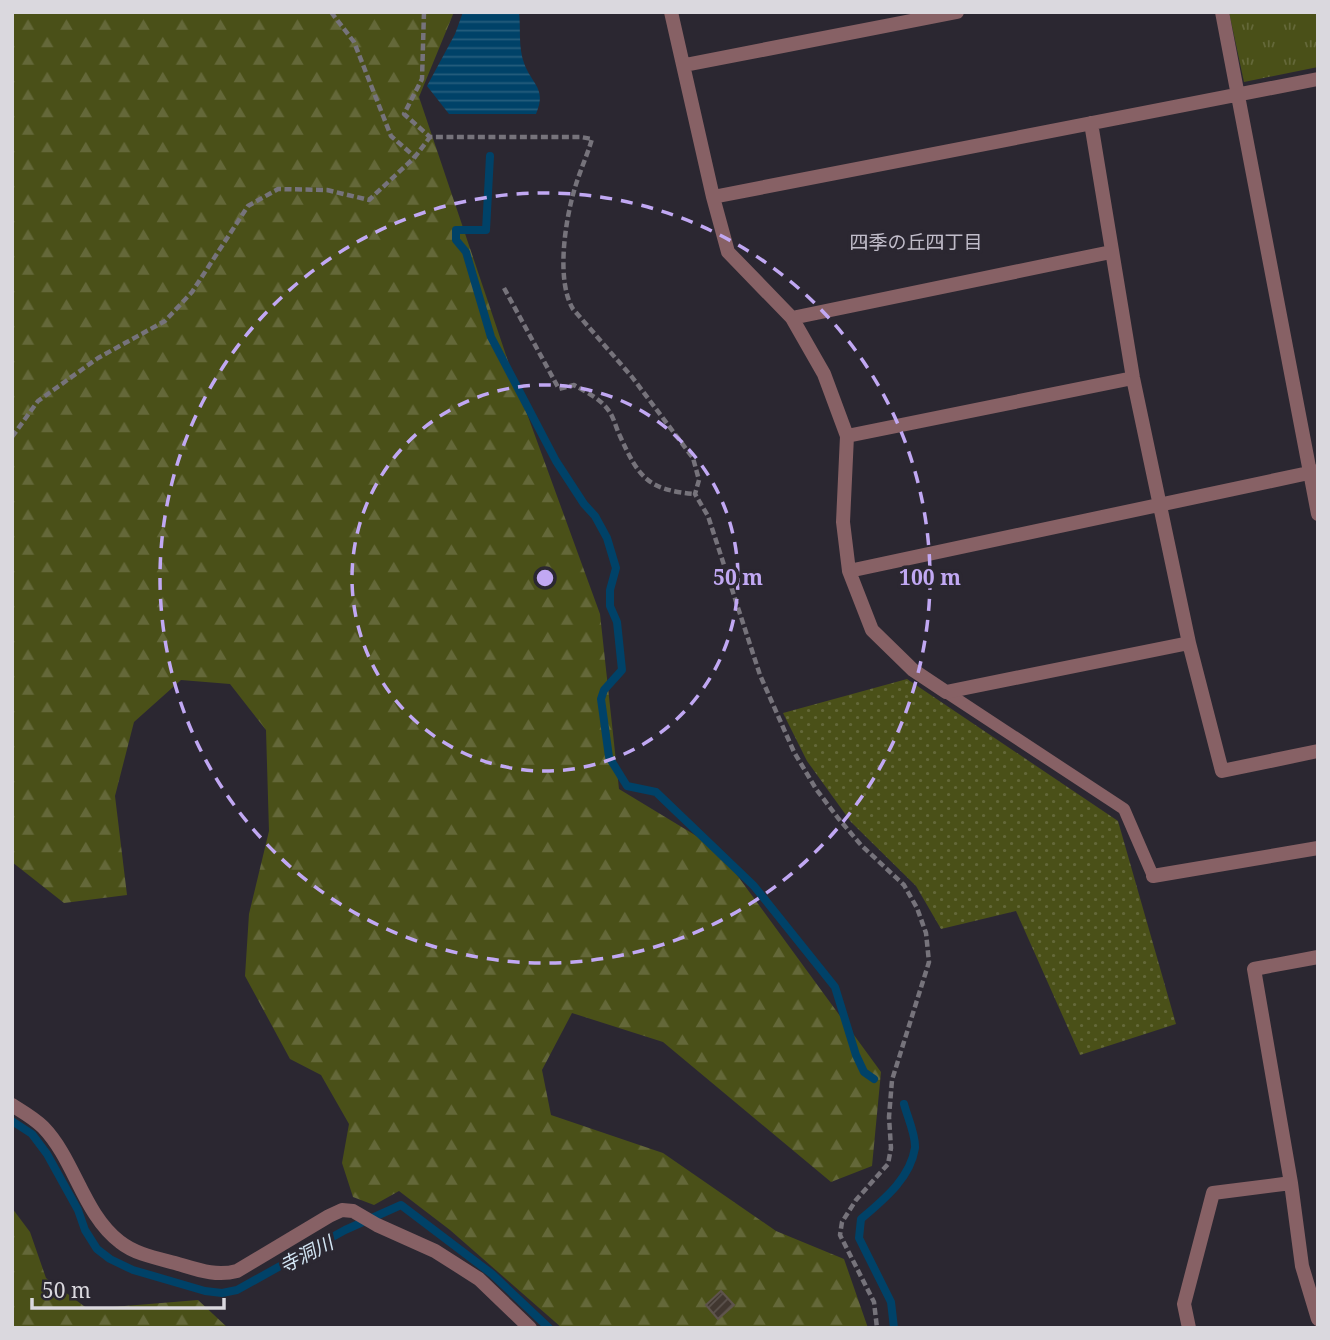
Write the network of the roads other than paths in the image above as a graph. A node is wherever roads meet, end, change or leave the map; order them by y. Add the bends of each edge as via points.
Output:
1 (671, 12) edge
2 (957, 12) edge
3 (1222, 12) edge
4 (684, 65) junction
5 (1318, 79) edge
6 (1239, 94) junction
7 (1091, 123) junction
8 (713, 197) junction
9 (1111, 252) junction
10 (792, 318) junction
11 (1133, 378) junction
12 (847, 436) junction
13 (1314, 472) edge
14 (1159, 504) junction
15 (1318, 514) edge
16 (849, 571) junction
17 (1189, 643) junction
18 (946, 692) junction
19 (1318, 751) edge
20 (1318, 848) edge
21 (1153, 876) joint
22 (1318, 957) edge
23 (12, 1105) edge
24 (1291, 1183) junction
25 (1318, 1319) edge
26 (530, 1328) edge
27 (1189, 1328) edge

1 - 4 street
2 - 4 street
3 - 6 street
4 - 8 street
5 - 6 street
6 - 7 street
6 - 13 street
7 - 8 street
7 - 9 street
8 - 10 street via 728,252
9 - 10 street
9 - 11 street
10 - 12 street via 824,374
11 - 12 street
11 - 14 street
12 - 16 street via 843,522
13 - 14 street
13 - 15 street
14 - 16 street
14 - 17 street
16 - 18 street via 872,630 913,670
17 - 18 street
17 - 19 street via 1222,771
18 - 21 lane via 1124,809
20 - 21 street
22 - 24 street via 1254,969
23 - 26 street via 44,1129 110,1234 144,1255 224,1274 237,1271 341,1210 353,1211 435,1251 479,1279
24 - 25 street via 1302,1266
24 - 27 street via 1213,1193 1184,1304

